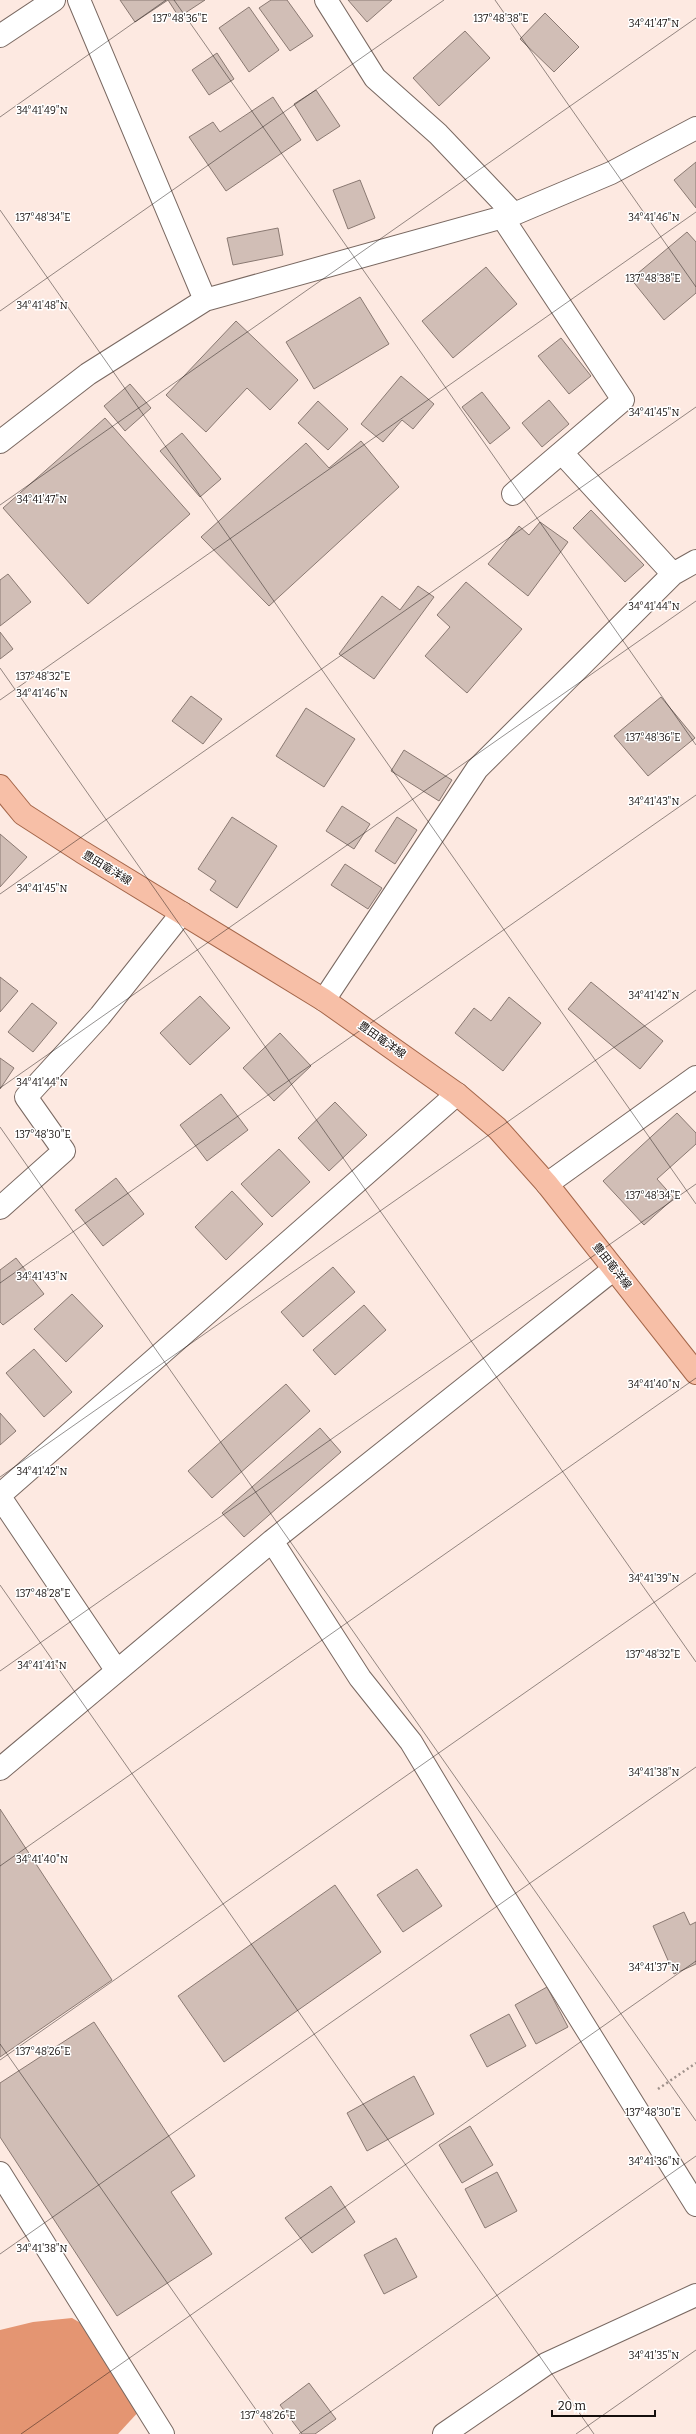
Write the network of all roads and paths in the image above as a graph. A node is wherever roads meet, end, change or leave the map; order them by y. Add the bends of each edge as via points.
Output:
1 (54, 0) edge
2 (79, 0) edge
3 (326, 0) edge
4 (0, 36) edge
5 (696, 128) edge
6 (508, 215) junction
7 (205, 300) junction
8 (0, 442) edge
9 (562, 453) junction
10 (513, 494) dead end
11 (696, 561) edge
12 (673, 574) junction
13 (0, 786) edge
14 (182, 913) junction
15 (324, 1000) junction
16 (696, 1077) edge
17 (457, 1094) junction
18 (547, 1184) junction
19 (0, 1208) edge
20 (614, 1269) junction
21 (696, 1373) edge
22 (0, 1496) edge
23 (272, 1541) junction
24 (117, 1671) junction
25 (0, 1769) edge
26 (696, 2063) edge
27 (633, 2106) junction
28 (0, 2174) edge
29 (696, 2205) edge
30 (696, 2295) edge
31 (163, 2434) edge
32 (444, 2434) edge

1 - 4 street
2 - 7 street
3 - 6 street via 376,78 438,134
5 - 6 street via 611,173
6 - 7 street
6 - 9 street via 623,400
7 - 8 street via 88,374
9 - 10 street
9 - 12 street
11 - 12 street
12 - 15 street via 477,769
13 - 14 main road, 豊田竜洋線 via 23,814
14 - 15 main road, 豊田竜洋線
14 - 19 street via 100,1016 26,1097 64,1151
15 - 17 main road, 豊田竜洋線
16 - 18 street
17 - 18 main road, 豊田竜洋線 via 497,1128
17 - 22 street
18 - 20 main road, 豊田竜洋線
20 - 21 main road, 豊田竜洋線
20 - 23 street
22 - 24 street
23 - 24 street
23 - 27 street via 360,1678 411,1742 436,1787
24 - 25 street
26 - 27 path
27 - 29 street
28 - 31 street
30 - 32 street via 546,2364

